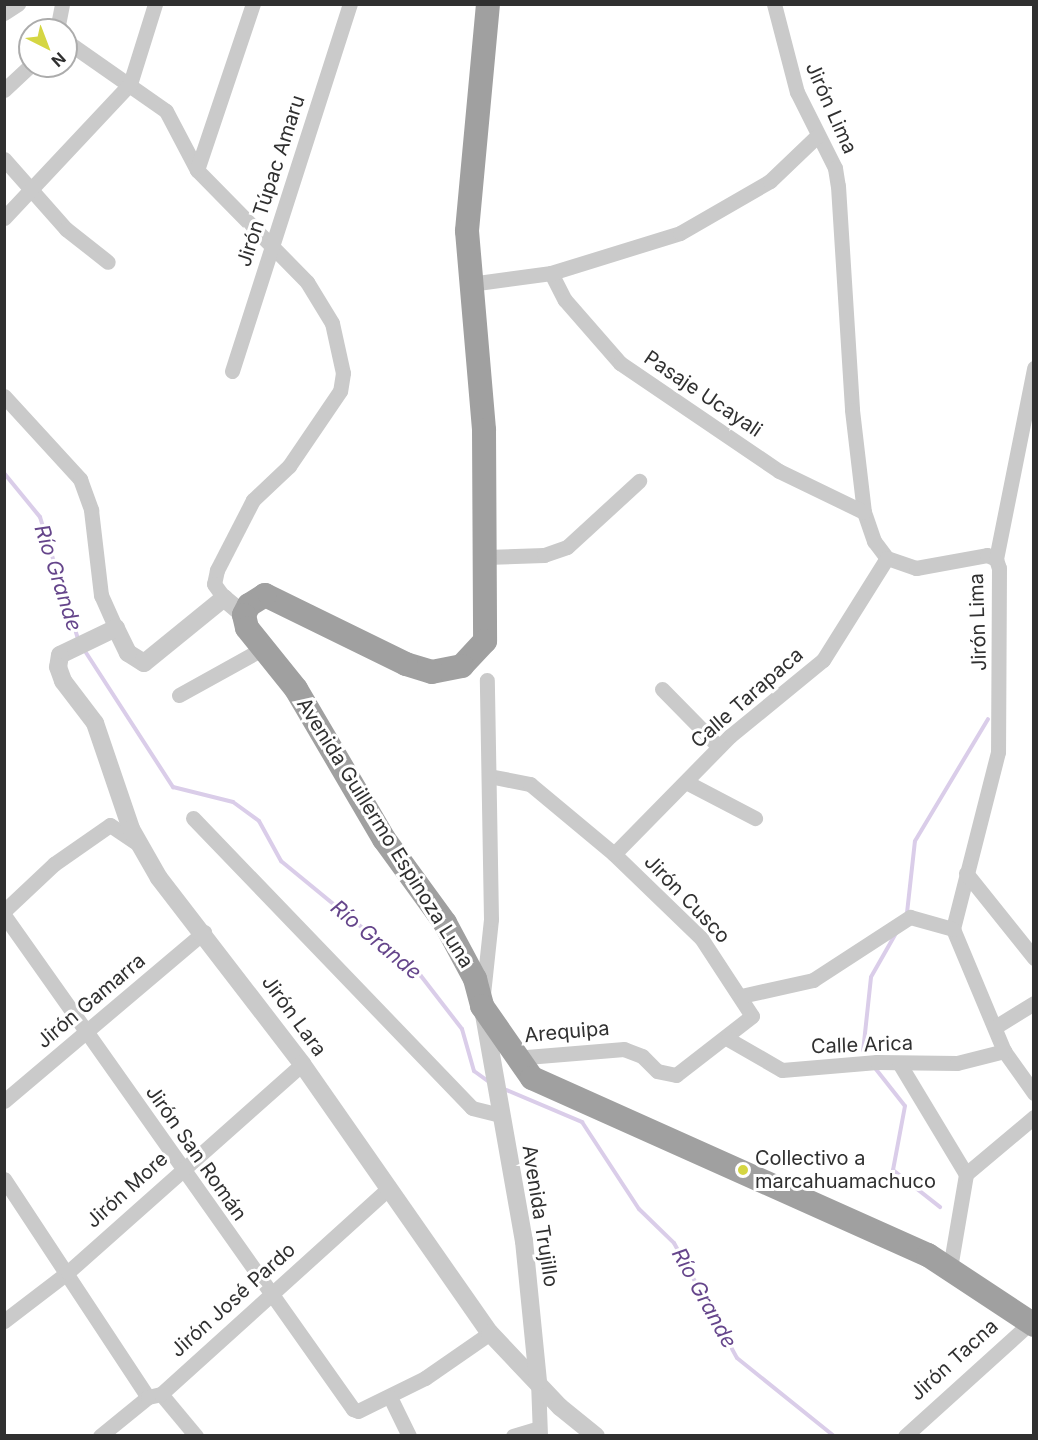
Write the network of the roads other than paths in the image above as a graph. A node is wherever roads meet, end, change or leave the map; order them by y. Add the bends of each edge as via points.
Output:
1 (18, 4) edge
2 (154, 4) edge
3 (253, 4) edge
4 (350, 4) edge
5 (488, 4) edge
6 (774, 4) edge
7 (4, 13) edge
8 (78, 49) edge
9 (18, 77) edge
10 (130, 84) junction
11 (4, 90) edge
12 (816, 137) junction
13 (4, 159) edge
14 (197, 170) junction
15 (32, 189) junction
16 (4, 218) edge
17 (273, 245) junction
18 (108, 262) dead end
19 (551, 273) junction
20 (470, 284) junction
21 (1034, 368) edge
22 (232, 370) dead end
23 (4, 396) edge
24 (639, 481) dead end
25 (864, 512) junction
26 (485, 557) junction
27 (888, 558) junction
28 (996, 559) junction
29 (224, 598) junction
30 (244, 615) junction
31 (111, 631) junction
32 (262, 649) junction
33 (487, 680) dead end
34 (662, 689) dead end
35 (179, 695) dead end
36 (719, 747) junction
37 (489, 776) junction
38 (686, 782) junction
39 (193, 818) dead end
40 (755, 818) dead end
41 (140, 846) junction
42 (614, 854) junction
43 (966, 873) junction
44 (4, 911) edge
45 (4, 915) edge
46 (952, 930) junction
47 (204, 932) junction
48 (1034, 958) edge
49 (741, 996) junction
50 (1034, 1003) edge
51 (482, 1006) junction
52 (995, 1027) junction
53 (87, 1033) junction
54 (728, 1039) junction
55 (1004, 1051) junction
56 (514, 1058) junction
57 (899, 1063) junction
58 (302, 1064) junction
59 (1034, 1093) edge
60 (4, 1101) edge
61 (500, 1112) junction
62 (1034, 1117) edge
63 (182, 1168) junction
64 (966, 1174) junction
65 (4, 1179) edge
66 (389, 1188) junction
67 (950, 1268) junction
68 (68, 1272) junction
69 (270, 1295) junction
70 (4, 1321) edge
71 (1032, 1322) edge
72 (490, 1333) junction
73 (538, 1381) junction
74 (154, 1396) junction
75 (390, 1397) junction
76 (540, 1432) edge
77 (100, 1436) edge
78 (196, 1436) edge
79 (409, 1436) edge
80 (513, 1436) edge
81 (596, 1436) edge
82 (905, 1436) edge

1 - 7 street
2 - 10 street
3 - 14 street
4 - 17 street, Jirón Túpac Amaru
5 - 20 highway via 467,231
6 - 12 street, Jirón Lima via 797,92
8 - 10 street
9 - 11 street
10 - 14 street via 176,123
10 - 15 street
12 - 19 street via 770,182 699,223 610,258
12 - 25 street, Jirón Lima via 834,168 838,186 846,339
13 - 15 street
14 - 17 street
15 - 16 street
15 - 18 street via 66,229
17 - 22 street, Jirón Túpac Amaru
17 - 29 street via 322,301 332,323 343,373 340,391 324,418 289,466 253,500 240,524 215,577 214,584
19 - 20 street
19 - 25 street, Pasaje Ucayali via 565,300 620,363 779,471
20 - 26 highway via 484,430
21 - 28 street
23 - 31 street via 80,479 91,510 101,595
24 - 26 street via 567,548 544,555
25 - 27 street, Jirón Lima via 874,541
26 - 30 highway via 488,631 471,659 449,670 432,672 406,664 265,595 256,597
27 - 28 street, Jirón Lima via 916,568 987,555
27 - 36 street, Calle Tarapaca via 823,660
28 - 43 street, Jirón Lima via 1001,694 998,752
29 - 30 street
29 - 31 street via 144,663 128,653
30 - 32 highway, Avenida Guillermo Espinoza Luna
31 - 41 street, Jirón Lara via 60,655 63,681 95,723
32 - 35 street
32 - 51 highway, Avenida Guillermo Espinoza Luna via 296,689 384,839 455,938
33 - 37 street
34 - 36 street
36 - 38 street, Calle Tarapaca
37 - 42 street, Jirón Cusco via 531,784
37 - 51 street via 491,919
38 - 40 street
38 - 42 street, Calle Tarapaca
39 - 61 street via 472,1108
41 - 44 street via 110,825 54,864
41 - 47 street, Jirón Lara via 159,878
42 - 49 street, Jirón Cusco via 701,938
43 - 46 street, Jirón Lima
43 - 48 street
45 - 53 street, Jirón San Román
46 - 49 street via 910,916 813,980
46 - 52 street
47 - 53 street, Jirón Gamarra
47 - 58 street, Jirón Lara
49 - 54 street, Arequipa via 751,1019
50 - 52 street
51 - 56 highway, Avenida Guillermo Espinoza Luna
51 - 61 street, Avenida Trujillo
52 - 55 street
53 - 60 street, Jirón Gamarra
53 - 63 street, Jirón San Román
54 - 56 street, Arequipa via 676,1075 657,1071 642,1056 624,1049
54 - 57 street, Calle Arica via 782,1070
55 - 57 street, Calle Arica via 957,1063
55 - 59 street
56 - 67 highway, Avenida Guillermo Espinoza Luna via 531,1078 550,1089
57 - 64 street
58 - 63 street, Jirón More
58 - 66 street, Jirón Lara
61 - 73 street, Avenida Trujillo via 524,1241
62 - 64 street
63 - 68 street, Jirón More
63 - 69 street, Jirón San Román
64 - 67 street
65 - 68 street
66 - 69 street, Jirón José Pardo
66 - 72 street, Jirón Lara
67 - 71 highway, Avenida Guillermo Espinoza Luna
68 - 70 street, Jirón More
68 - 74 street
69 - 74 street, Jirón José Pardo
69 - 75 street, Jirón San Román via 348,1405 358,1411
71 - 82 street, Jirón Tacna
72 - 73 street, Jirón Lara
72 - 75 street
73 - 76 street, Avenida Trujillo
73 - 81 street, Jirón Lara
74 - 77 street, Jirón José Pardo
74 - 78 street
75 - 79 street
76 - 80 street

